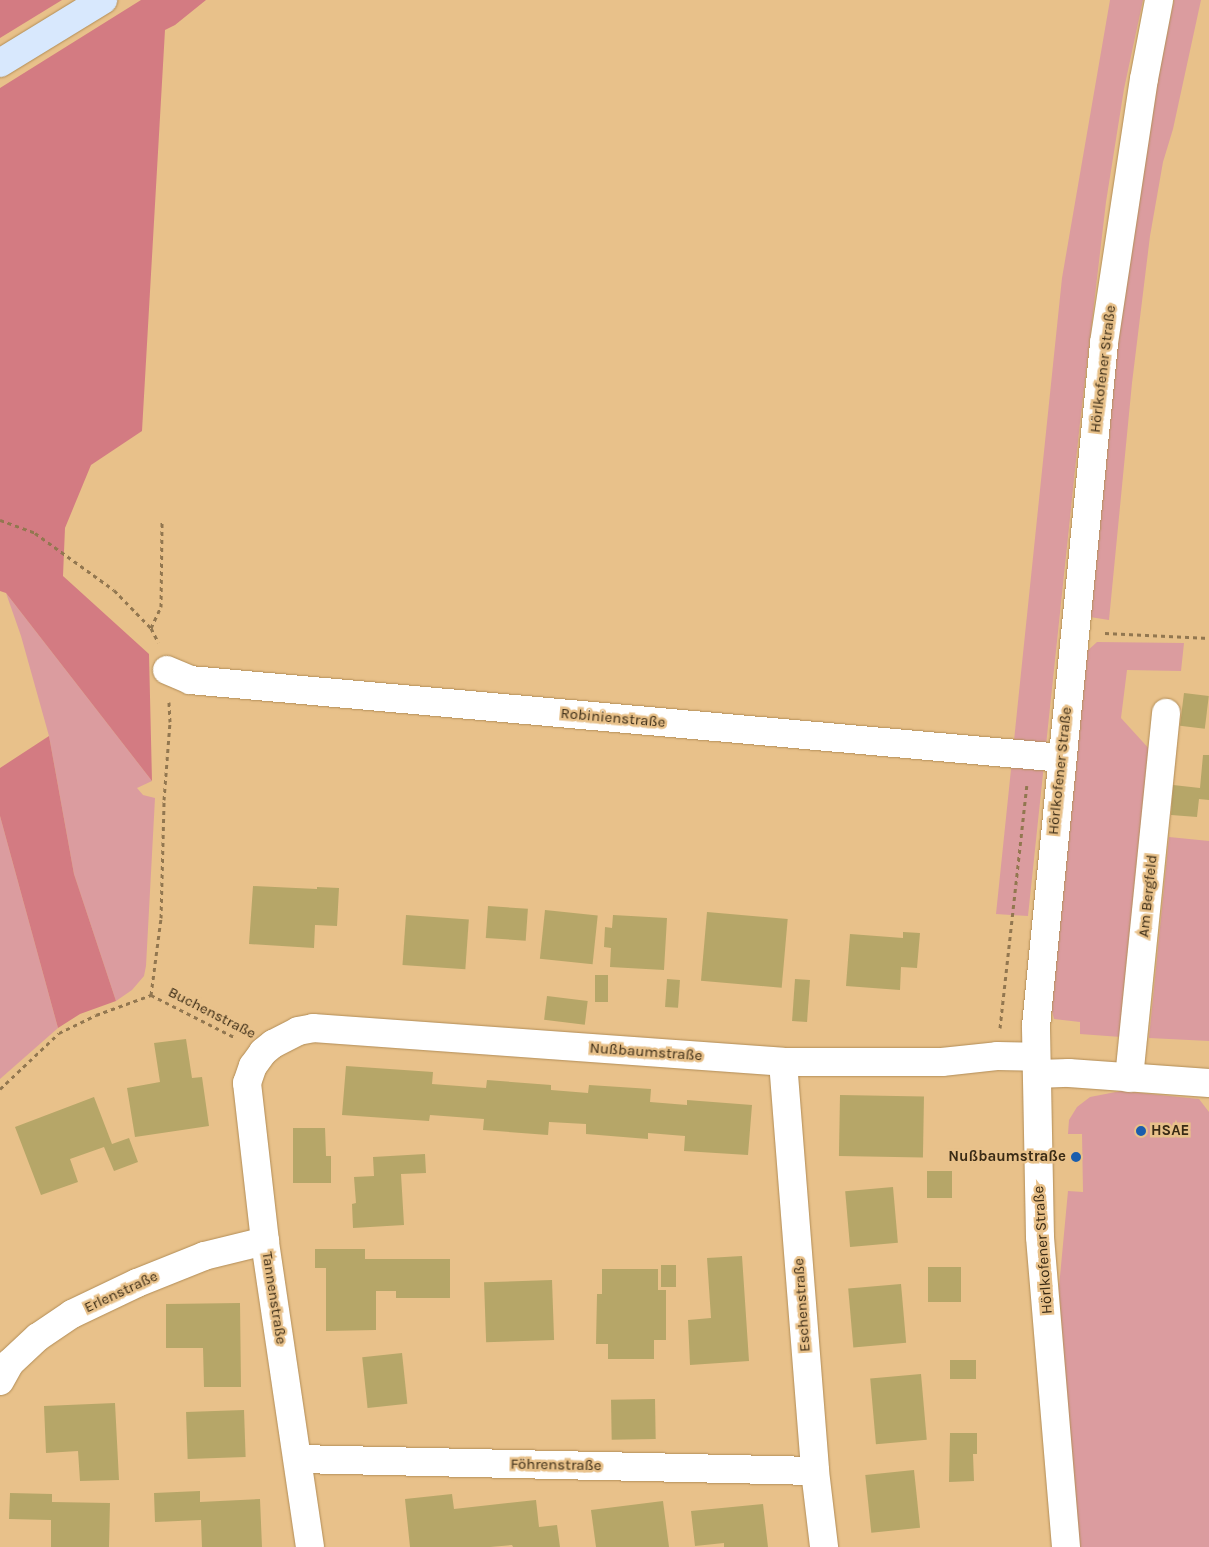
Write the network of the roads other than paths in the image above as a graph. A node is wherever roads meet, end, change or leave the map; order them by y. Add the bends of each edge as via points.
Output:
1 (102, 0) edge
2 (1159, 0) edge
3 (0, 63) edge
4 (167, 670) road end
5 (1166, 713) dead end
6 (1062, 758) junction
7 (263, 1052) joint
8 (783, 1062) junction
9 (1036, 1065) junction
10 (1129, 1078) junction
11 (1209, 1084) edge
12 (265, 1241) junction
13 (0, 1381) edge
14 (298, 1459) junction
15 (814, 1471) junction
16 (310, 1547) edge
17 (824, 1547) edge
18 (1066, 1547) edge

1 - 3 main road
2 - 6 street, Hörlkofener Straße via 1104,343
4 - 6 street, Robinienstraße via 190,680
5 - 10 street, Am Bergfeld
6 - 9 street, Hörlkofener Straße via 1041,970
7 - 8 street, Nußbaumstraße via 285,1037 313,1028
7 - 12 street, Tannenstraße via 247,1083
8 - 9 street, Nußbaumstraße via 942,1062 997,1056
8 - 15 street, Eschenstraße
9 - 10 street via 1069,1073
9 - 18 street, Hörlkofener Straße via 1040,1237
10 - 11 street
12 - 13 street, Erlenstraße via 204,1256 72,1314 38,1337 10,1364
12 - 14 street, Tannenstraße
14 - 15 street, Föhrenstraße
14 - 16 street, Tannenstraße
15 - 17 street, Eschenstraße

